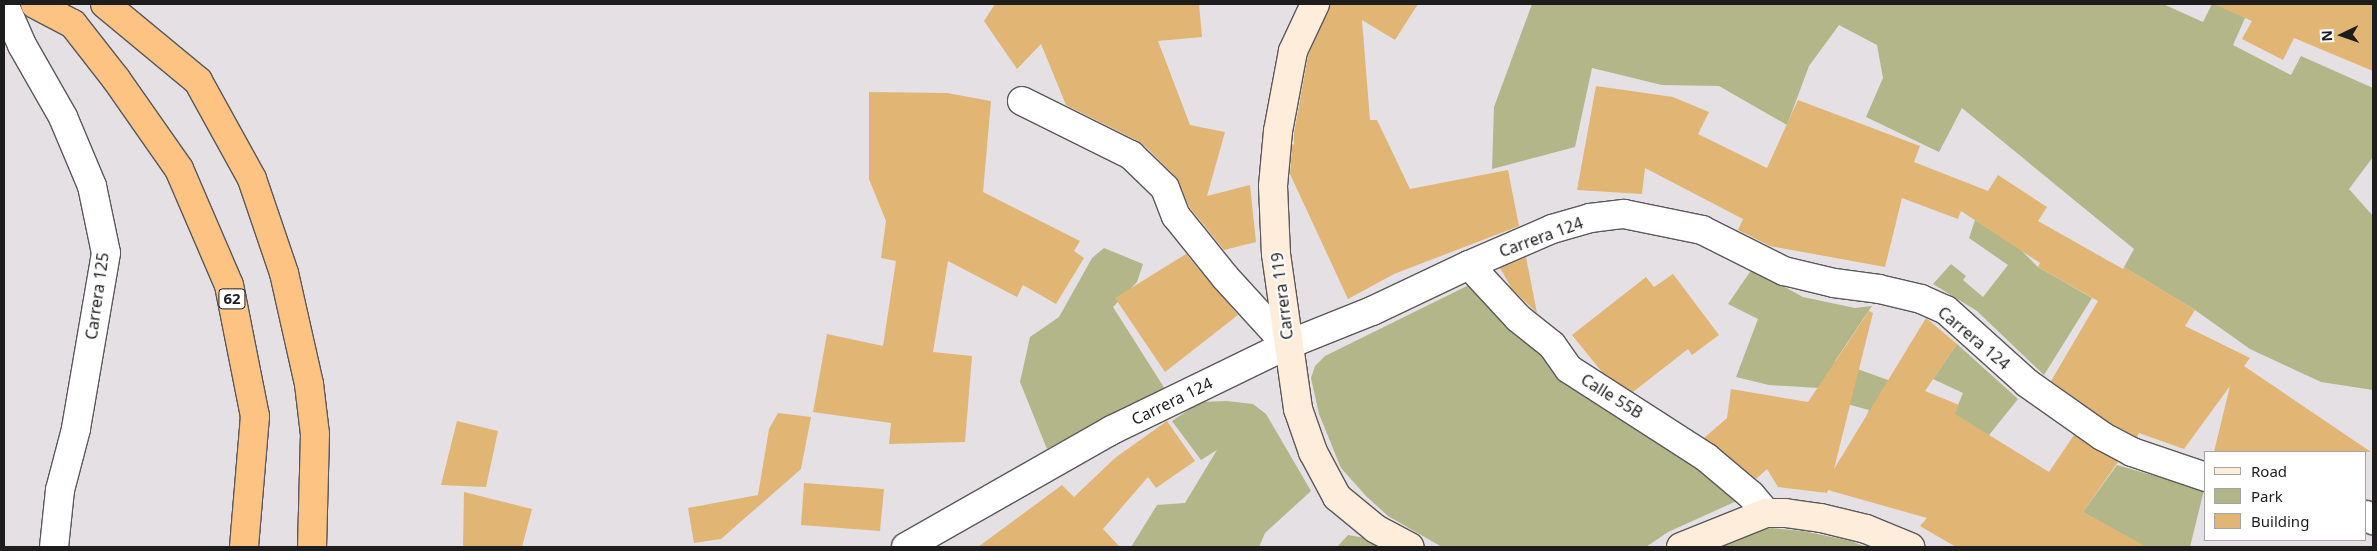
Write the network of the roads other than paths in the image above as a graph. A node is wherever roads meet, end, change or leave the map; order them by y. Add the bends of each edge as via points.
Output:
1 (4, 4) edge
2 (35, 4) edge
3 (105, 4) edge
4 (1315, 4) edge
5 (1022, 101) dead end
6 (1470, 265) junction
7 (1287, 345) junction
8 (2204, 476) edge
9 (1766, 514) junction
10 (54, 547) edge
11 (244, 547) edge
12 (312, 547) edge
13 (906, 547) edge
14 (1410, 547) edge
15 (1681, 547) edge
16 (1910, 547) edge

1 - 10 street, Carrera 125 via 22,45 63,117 92,186 106,253 76,429 60,490
2 - 11 highway, 62 via 73,24 179,169 229,285 255,416
3 - 12 highway via 198,81 252,179 284,273 309,384 315,434
4 - 7 street, Carrera 119 via 1293,51 1278,131 1273,186 1276,254
5 - 7 street via 1131,155 1165,188 1176,216 1225,277
6 - 7 street, Carrera 124 via 1372,311
6 - 8 street, Carrera 124 via 1552,229 1590,218 1624,214 1702,230 1784,271 1834,284 1879,289 1921,299 1946,310 2026,382 2102,436 2132,452
6 - 9 street, Calle 55B via 1518,318 1552,345 1569,369 1707,458 1751,495
7 - 13 street, Carrera 124 via 1112,430
7 - 14 street, Carrera 119 via 1298,408 1313,452 1337,497 1376,529
9 - 15 street
9 - 16 street via 1821,518 1866,529

